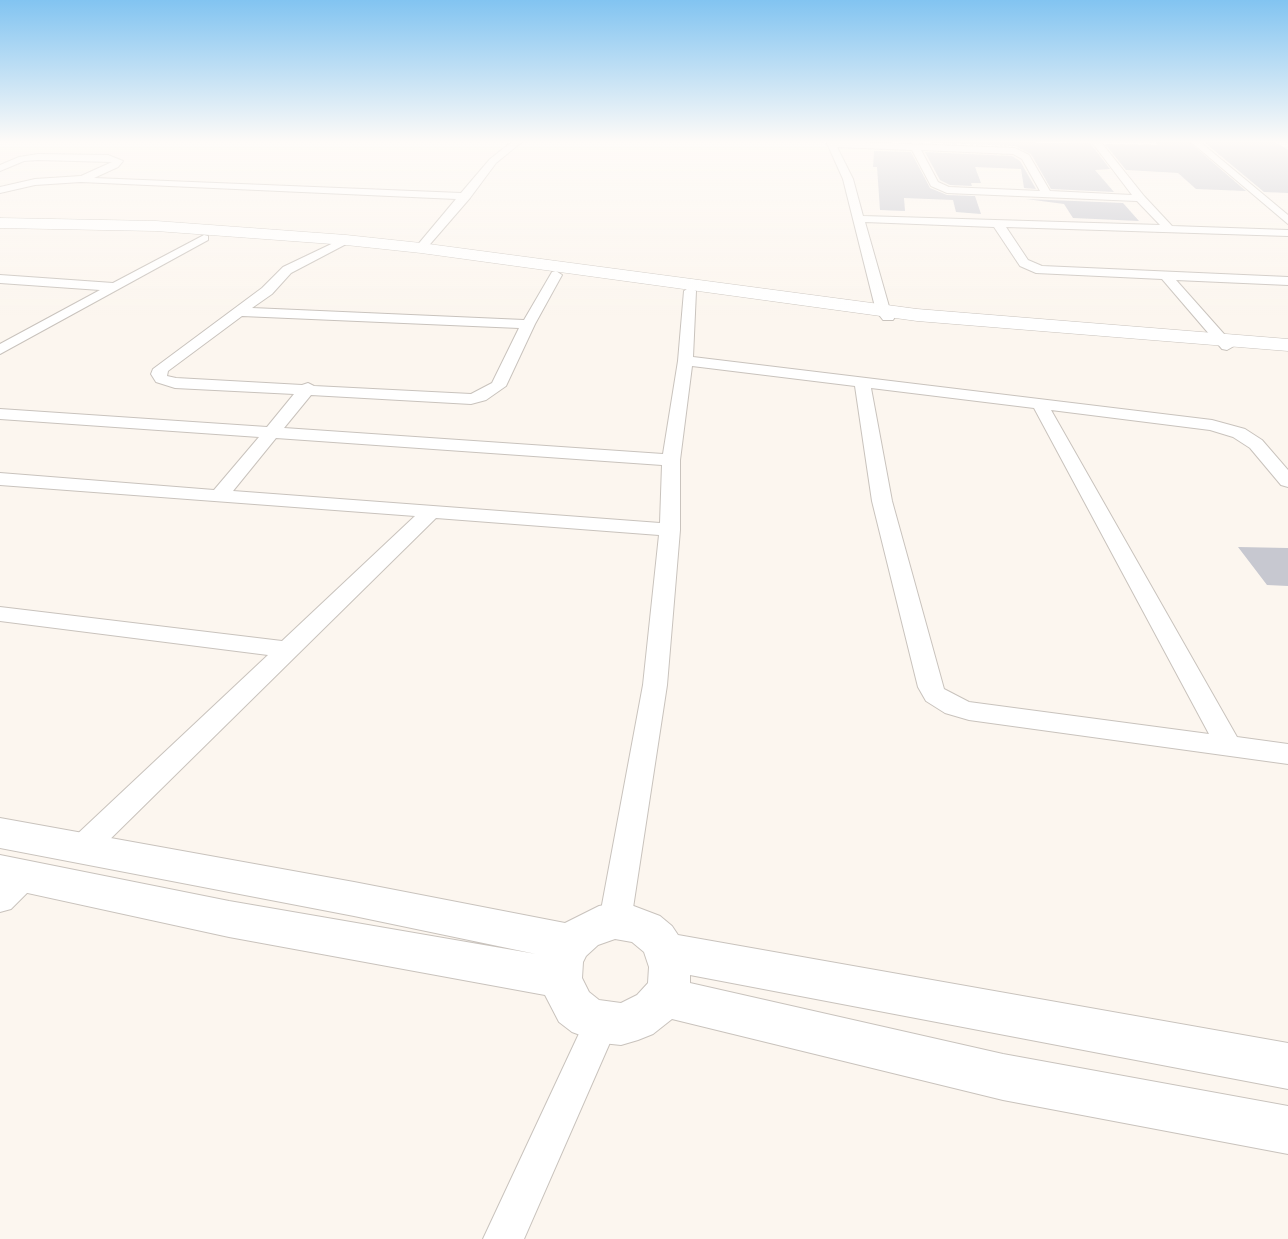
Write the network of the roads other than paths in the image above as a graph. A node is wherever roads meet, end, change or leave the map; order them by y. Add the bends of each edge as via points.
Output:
1 (464, 199) edge
2 (854, 199) edge
3 (1141, 199) edge
4 (1262, 199) joint
5 (1279, 200) dead end
6 (860, 219) junction
7 (1288, 221) edge
8 (0, 223) edge
9 (998, 224) junction
10 (1168, 228) junction
11 (0, 231) edge
12 (1288, 232) edge
13 (204, 238) junction
14 (346, 240) junction
15 (329, 248) junction
16 (421, 248) junction
17 (512, 265) junction
18 (556, 275) junction
19 (1167, 277) junction
20 (0, 279) edge
21 (1288, 281) edge
22 (116, 287) junction
23 (690, 291) junction
24 (239, 312) junction
25 (886, 314) junction
26 (528, 324) junction
27 (1225, 343) junction
28 (1288, 345) edge
29 (0, 350) edge
30 (1288, 352) edge
31 (685, 361) junction
32 (862, 383) junction
33 (308, 388) junction
34 (1038, 403) junction
35 (0, 414) edge
36 (273, 431) junction
37 (671, 460) junction
38 (0, 479) edge
39 (1288, 481) edge
40 (220, 495) junction
41 (431, 512) junction
42 (669, 530) junction
43 (0, 614) edge
44 (288, 650) junction
45 (1228, 746) junction
46 (1288, 754) edge
47 (0, 833) edge
48 (82, 848) junction
49 (8, 882) edge
50 (615, 921) junction
51 (666, 952) junction
52 (566, 961) junction
53 (663, 997) junction
54 (602, 1022) junction
55 (1288, 1066) edge
56 (1288, 1130) edge
57 (503, 1239) edge

1 - 16 street
2 - 6 street
3 - 10 street
4 - 5 street
4 - 7 street
6 - 9 street
6 - 25 street
8 - 14 main road via 156,226
9 - 10 street
9 - 19 street via 1024,263 1034,268
10 - 12 street
11 - 13 main road
13 - 15 main road
13 - 22 street
14 - 15 street
14 - 16 main road
15 - 17 main road
15 - 24 street via 287,270
16 - 17 main road
17 - 18 main road
17 - 25 main road
18 - 23 main road
18 - 26 street
19 - 21 street
19 - 27 street
20 - 22 street
22 - 29 street
23 - 25 main road
23 - 31 street
24 - 26 street
24 - 33 street via 161,369 161,379
25 - 27 main road
26 - 33 street via 498,386 480,397
27 - 28 main road
27 - 30 main road
31 - 32 street
31 - 37 street
32 - 34 street
32 - 45 street via 882,501 935,695 969,711
33 - 36 street
34 - 39 street via 1224,428 1256,444
34 - 45 street
35 - 36 street
36 - 37 street
36 - 40 street
37 - 42 street
38 - 40 street
40 - 41 street
41 - 42 street
41 - 44 street
42 - 50 street via 656,685
43 - 44 street
44 - 48 street
45 - 46 street
47 - 48 street
48 - 52 street
49 - 52 street via 229,919
50 - 51 street via 646,929
50 - 52 street via 584,932
51 - 53 street via 669,982
51 - 55 street
52 - 54 street via 565,993 587,1017
53 - 54 street via 638,1019 621,1024
53 - 56 street via 1003,1077
54 - 57 street

